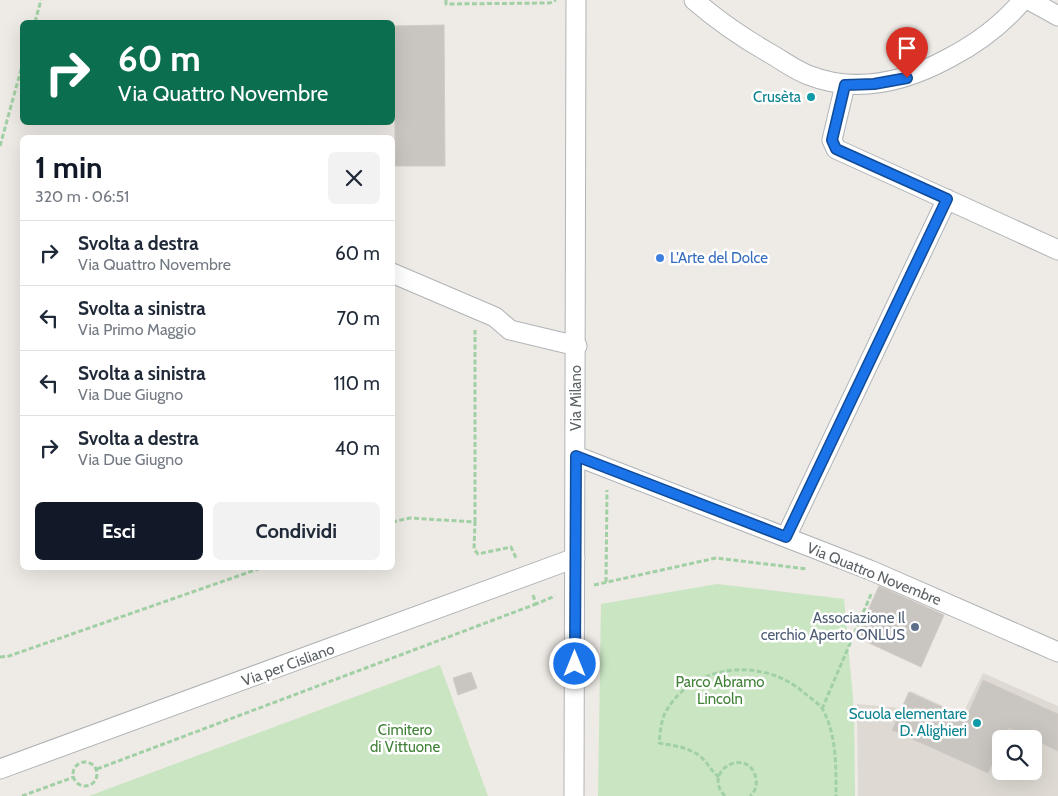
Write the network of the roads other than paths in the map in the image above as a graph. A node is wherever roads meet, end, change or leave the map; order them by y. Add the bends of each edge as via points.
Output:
1 (576, 0) edge
2 (694, 0) edge
3 (1023, 0) edge
4 (1029, 0) edge
5 (1058, 16) edge
6 (845, 85) junction
7 (947, 199) junction
8 (1058, 250) edge
9 (395, 274) edge
10 (577, 346) junction
11 (576, 456) junction
12 (786, 537) junction
13 (576, 558) junction
14 (1058, 652) edge
15 (0, 769) edge
16 (574, 796) edge

1 - 10 street, Via Milano
2 - 6 street via 732,32 807,75
3 - 6 street via 994,30 939,64 907,78
4 - 5 street
6 - 7 street via 832,140 836,149
7 - 8 street
7 - 12 street
9 - 10 street via 495,317 510,330
10 - 11 street, Via Milano
11 - 12 street, Via Quattro Novembre
11 - 13 street, Via Milano
12 - 14 street, Via Quattro Novembre
13 - 15 street, Via per Cisliano
13 - 16 street, Via Milano

